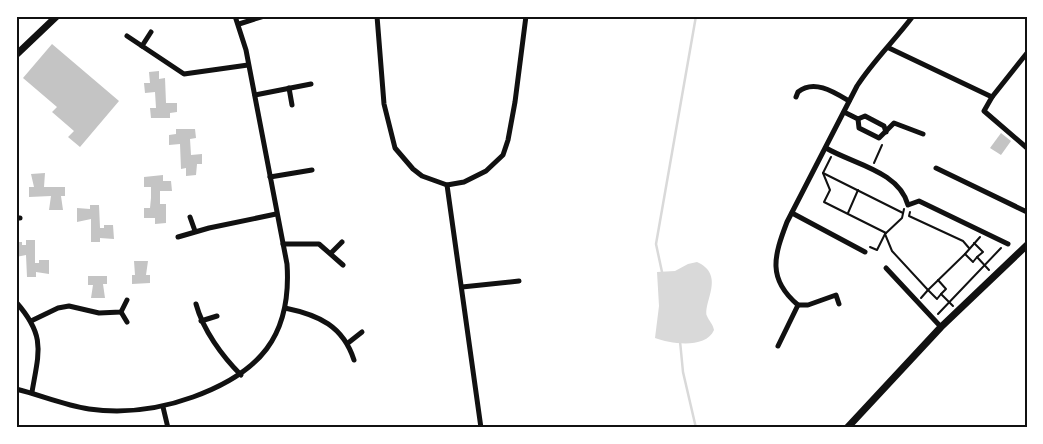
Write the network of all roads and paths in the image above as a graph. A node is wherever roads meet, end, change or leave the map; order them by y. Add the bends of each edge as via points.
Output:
1 (57, 16) edge
2 (235, 16) edge
3 (264, 16) edge
4 (377, 16) edge
5 (526, 16) edge
6 (913, 16) edge
7 (239, 24) junction
8 (151, 32) dead end
9 (126, 36) dead end
10 (142, 46) junction
11 (889, 48) junction
12 (1027, 53) edge
13 (16, 55) edge
14 (248, 64) junction
15 (311, 84) dead end
16 (289, 88) junction
17 (255, 95) junction
18 (796, 97) dead end
19 (992, 97) junction
20 (849, 101) junction
21 (292, 105) dead end
22 (844, 112) junction
23 (858, 119) junction
24 (886, 132) junction
25 (923, 134) dead end
26 (826, 148) junction
27 (1027, 148) edge
28 (833, 153) junction
29 (936, 168) dead end
30 (312, 170) dead end
31 (871, 170) junction
32 (824, 173) junction
33 (270, 178) junction
34 (447, 185) junction
35 (858, 190) junction
36 (908, 205) junction
37 (1027, 212) edge
38 (792, 213) junction
39 (848, 213) junction
40 (903, 213) junction
41 (276, 214) junction
42 (190, 217) dead end
43 (195, 232) junction
44 (984, 232) junction
45 (886, 234) junction
46 (178, 237) dead end
47 (342, 242) dead end
48 (974, 243) junction
49 (283, 244) junction
50 (1007, 244) joint
51 (1027, 245) edge
52 (970, 248) junction
53 (865, 252) joint
54 (331, 253) junction
55 (964, 254) junction
56 (977, 258) junction
57 (343, 265) dead end
58 (985, 266) junction
59 (886, 268) dead end
60 (994, 275) junction
61 (938, 280) junction
62 (519, 281) dead end
63 (462, 287) junction
64 (928, 290) junction
65 (941, 294) junction
66 (127, 300) dead end
67 (16, 302) edge
68 (917, 302) junction
69 (950, 302) junction
70 (196, 304) dead end
71 (839, 304) dead end
72 (798, 305) junction
73 (285, 308) junction
74 (958, 311) junction
75 (121, 312) junction
76 (217, 316) dead end
77 (933, 319) junction
78 (31, 321) junction
79 (127, 322) dead end
80 (201, 322) junction
81 (941, 328) junction
82 (362, 332) dead end
83 (348, 342) junction
84 (778, 346) dead end
85 (354, 360) dead end
86 (241, 375) junction
87 (16, 389) edge
88 (32, 392) junction
89 (163, 407) junction
90 (168, 428) edge
91 (481, 428) edge
92 (847, 428) edge

1 - 13 street
2 - 7 street
3 - 7 street
4 - 34 street via 384,104 395,148 422,176
5 - 34 street via 515,102 503,155 486,171 464,182
6 - 11 street
7 - 14 street
8 - 10 street
9 - 10 street
10 - 14 street via 188,74
11 - 19 street
11 - 20 street via 867,71
12 - 19 street
14 - 17 street
15 - 16 street
16 - 17 street
16 - 21 street
17 - 33 street
18 - 20 street via 798,92 809,86 825,88
19 - 27 street via 984,111
20 - 22 street
22 - 23 street
22 - 26 street
23 - 24 street via 865,116 884,126
23 - 24 street via 858,128 879,138
24 - 25 street via 894,123
24 - 31 path
26 - 28 street
26 - 38 street
28 - 31 street
28 - 32 path
29 - 37 street
30 - 33 street
31 - 36 street via 900,187
32 - 35 path
32 - 39 path via 830,190 824,202
33 - 41 street
34 - 63 street
35 - 39 path
35 - 40 path
36 - 40 path
36 - 44 street via 919,202
36 - 52 path via 909,216 963,241
38 - 53 street
38 - 72 street via 779,243 776,272 780,287
39 - 45 path
40 - 45 path
41 - 43 street
41 - 49 street
42 - 43 street
43 - 46 street
44 - 48 path
44 - 50 street
45 - 53 path via 877,250 866,245
45 - 64 path via 892,251
47 - 54 street
48 - 52 path
48 - 56 path via 983,252
49 - 54 street via 319,244
49 - 73 street via 288,284
50 - 58 path
51 - 60 street
52 - 55 path
54 - 57 street
55 - 56 path via 973,262
55 - 61 path
56 - 58 path
58 - 60 path
58 - 69 path
59 - 68 street
60 - 74 street
61 - 64 path
61 - 65 path via 946,289
62 - 63 street
63 - 91 street
64 - 65 path via 937,299
64 - 68 path
65 - 69 path
66 - 75 street
67 - 78 street
68 - 77 street
69 - 74 path
69 - 77 path
70 - 80 street
71 - 72 street via 836,295 808,305
72 - 84 street
73 - 83 street via 308,313 327,322
73 - 86 street via 274,337
74 - 81 street
75 - 78 street via 99,313 69,306
75 - 79 street
76 - 80 street
77 - 81 street
78 - 88 street via 39,341
80 - 86 street
81 - 92 street
82 - 83 street
83 - 85 street
86 - 89 street via 217,388
87 - 88 street
88 - 89 street via 58,403 91,409
89 - 90 street

